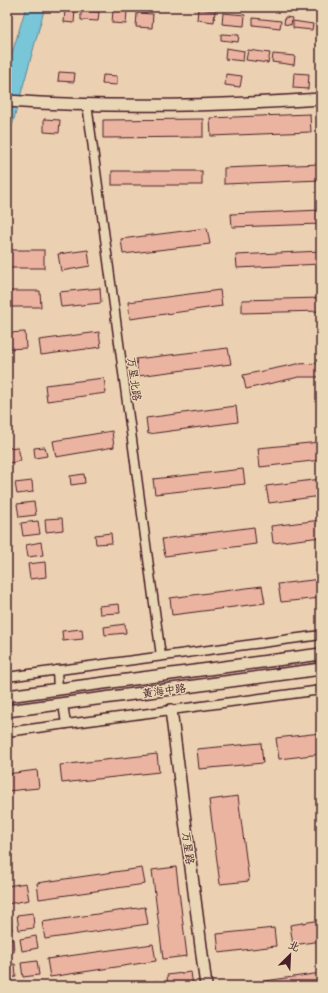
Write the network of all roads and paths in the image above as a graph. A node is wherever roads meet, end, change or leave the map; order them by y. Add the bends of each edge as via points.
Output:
1 (321, 98) edge
2 (7, 101) edge
3 (87, 104) junction
4 (321, 635) edge
5 (321, 654) edge
6 (161, 656) junction
7 (321, 669) edge
8 (57, 670) junction
9 (7, 677) edge
10 (58, 689) junction
11 (321, 690) edge
12 (7, 696) edge
13 (63, 704) junction
14 (171, 710) junction
15 (7, 711) edge
16 (66, 724) junction
17 (7, 732) edge
18 (206, 986) edge

1 - 3 street via 257,103 150,106
2 - 3 street
3 - 6 street, 万星北路
4 - 6 street
5 - 10 street, 黄海中路
6 - 8 street
7 - 13 street, 黄海中路
8 - 9 street
8 - 10 street
10 - 12 street, 黄海中路
11 - 14 street, 黄海中路
13 - 15 street, 黄海中路
13 - 16 street
14 - 16 street, 黄海中路
14 - 18 street, 万星路
16 - 17 street, 黄海中路

